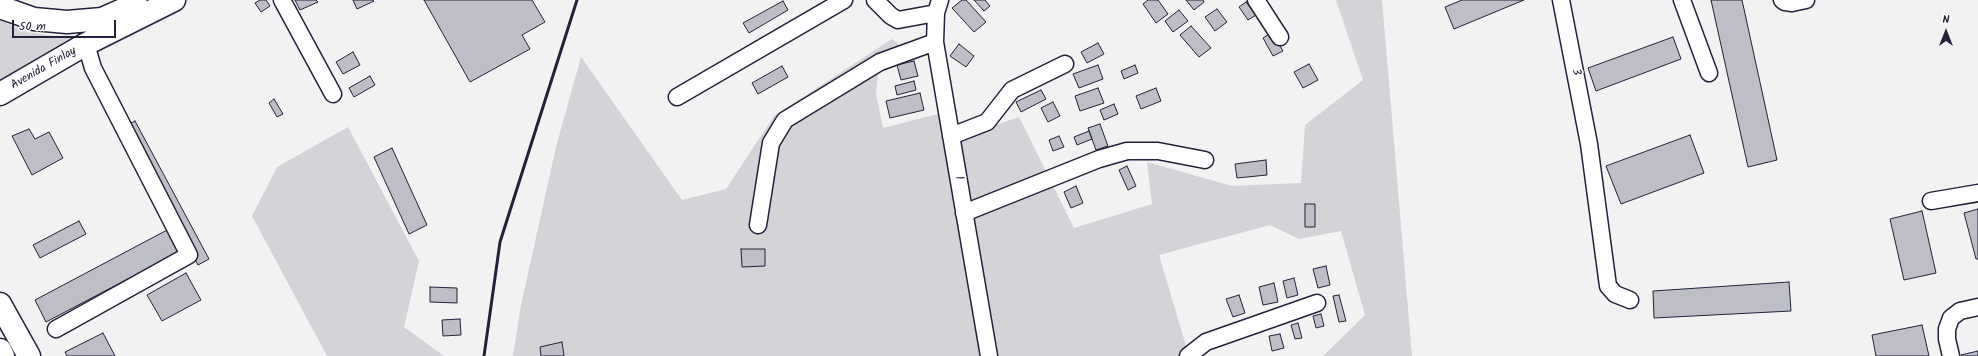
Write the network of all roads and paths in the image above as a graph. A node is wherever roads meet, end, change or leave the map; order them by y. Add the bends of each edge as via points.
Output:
1 (143, 0) edge
2 (174, 0) edge
3 (282, 0) edge
4 (844, 0) edge
5 (876, 0) edge
6 (1256, 0) edge
7 (1561, 0) edge
8 (1682, 0) edge
9 (1782, 0) edge
10 (1806, 0) edge
11 (0, 6) edge
12 (938, 7) edge
13 (1280, 37) dead end
14 (935, 42) junction
15 (86, 44) junction
16 (1065, 64) dead end
17 (1710, 73) dead end
18 (0, 94) edge
19 (333, 94) dead end
20 (677, 97) dead end
21 (951, 136) junction
22 (1205, 160) dead end
23 (1978, 193) edge
24 (1931, 202) dead end
25 (964, 214) junction
26 (758, 225) dead end
27 (1630, 300) dead end
28 (1317, 303) dead end
29 (0, 304) edge
30 (1978, 307) edge
31 (56, 328) dead end
32 (0, 350) edge
33 (3, 356) edge
34 (29, 356) edge
35 (989, 356) edge
36 (1188, 356) edge
37 (1951, 356) edge

1 - 11 highway via 102,19 67,22 34,19
2 - 15 highway, Avenida Finlay
3 - 19 street
4 - 20 street
5 - 12 street via 898,20
6 - 13 street
7 - 27 street, 3 via 1588,144 1608,286 1615,294
8 - 17 street
9 - 10 street via 1792,3
12 - 14 street, 1
14 - 21 street, 1
14 - 26 street via 880,62 785,120 771,143
15 - 18 highway, Avenida Finlay
15 - 31 street via 93,68 189,255
16 - 21 street via 1012,90 987,122
21 - 25 street, 1
22 - 25 street via 1158,151 1127,151 1100,159
23 - 24 street
25 - 35 street, 1
28 - 36 street via 1206,342
29 - 34 highway
30 - 37 street via 1960,311 1951,318 1947,328
32 - 33 highway

